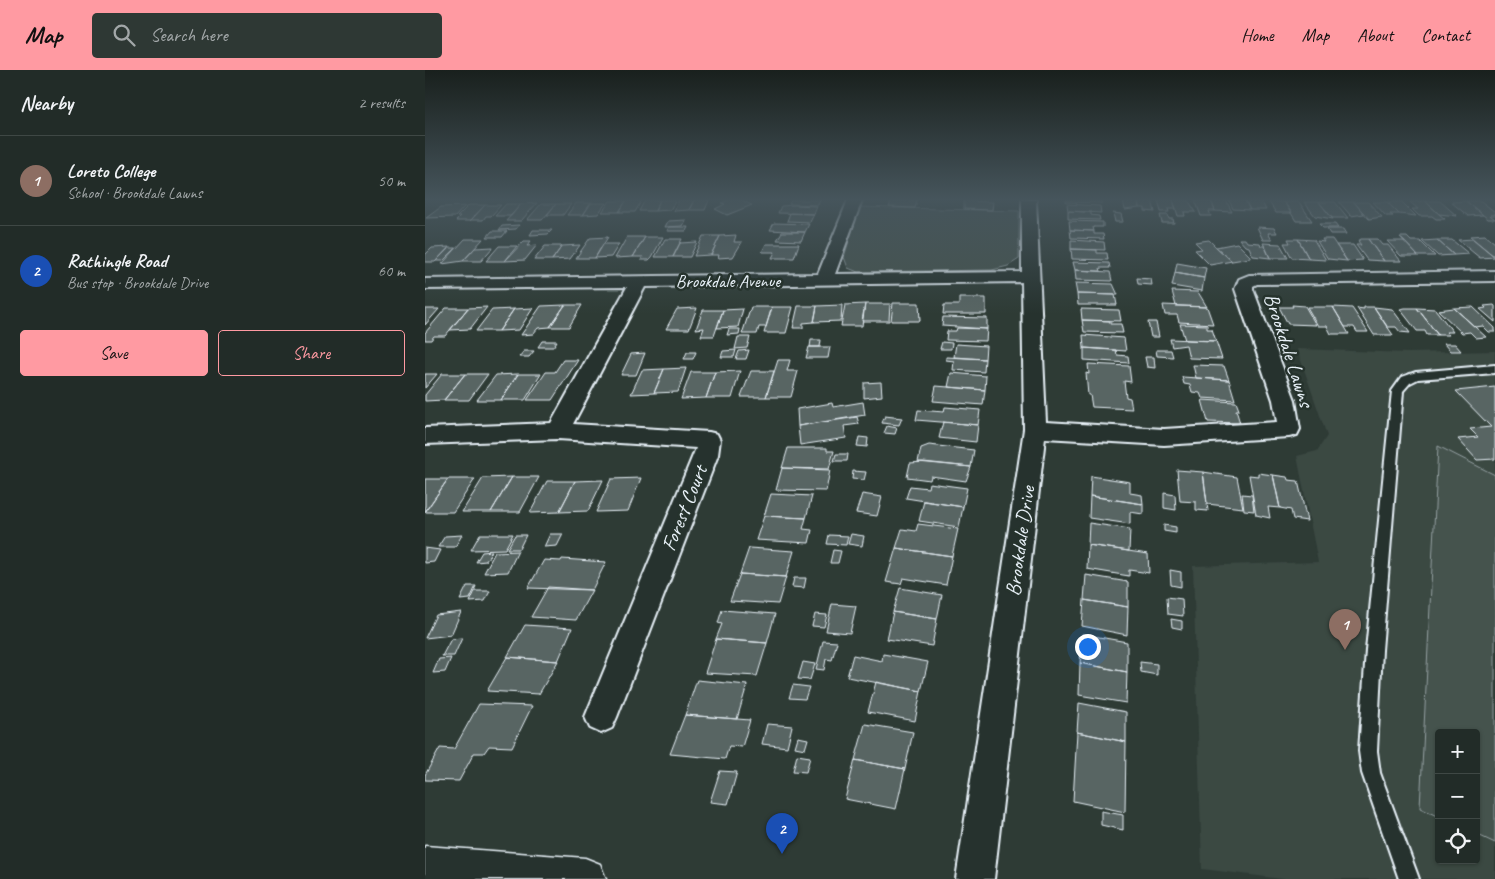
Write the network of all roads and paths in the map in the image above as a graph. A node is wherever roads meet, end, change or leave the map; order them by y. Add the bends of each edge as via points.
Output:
1 (840, 238) edge
2 (1030, 238) edge
3 (1495, 276) edge
4 (1032, 277) junction
5 (824, 280) junction
6 (639, 281) junction
7 (425, 284) edge
8 (1495, 369) edge
9 (1035, 429) junction
10 (558, 431) junction
11 (425, 436) edge
12 (601, 717) dead end
13 (425, 867) edge
14 (585, 879) edge
15 (975, 879) edge
16 (1409, 879) edge

1 - 5 street
2 - 4 street, Brookdale Drive
3 - 9 street, Brookdale Lawns via 1255,279 1245,283 1244,289 1284,400 1289,429 1164,437
4 - 5 street, Brookdale Avenue
4 - 9 street, Brookdale Drive
5 - 6 street, Brookdale Avenue
6 - 7 street, Brookdale Avenue
6 - 10 street
8 - 16 lane via 1416,376 1406,380 1398,391 1374,650 1369,751 1371,773
9 - 15 street, Brookdale Drive
10 - 11 street, Forest Court
10 - 12 street, Forest Court via 709,440
13 - 14 street

